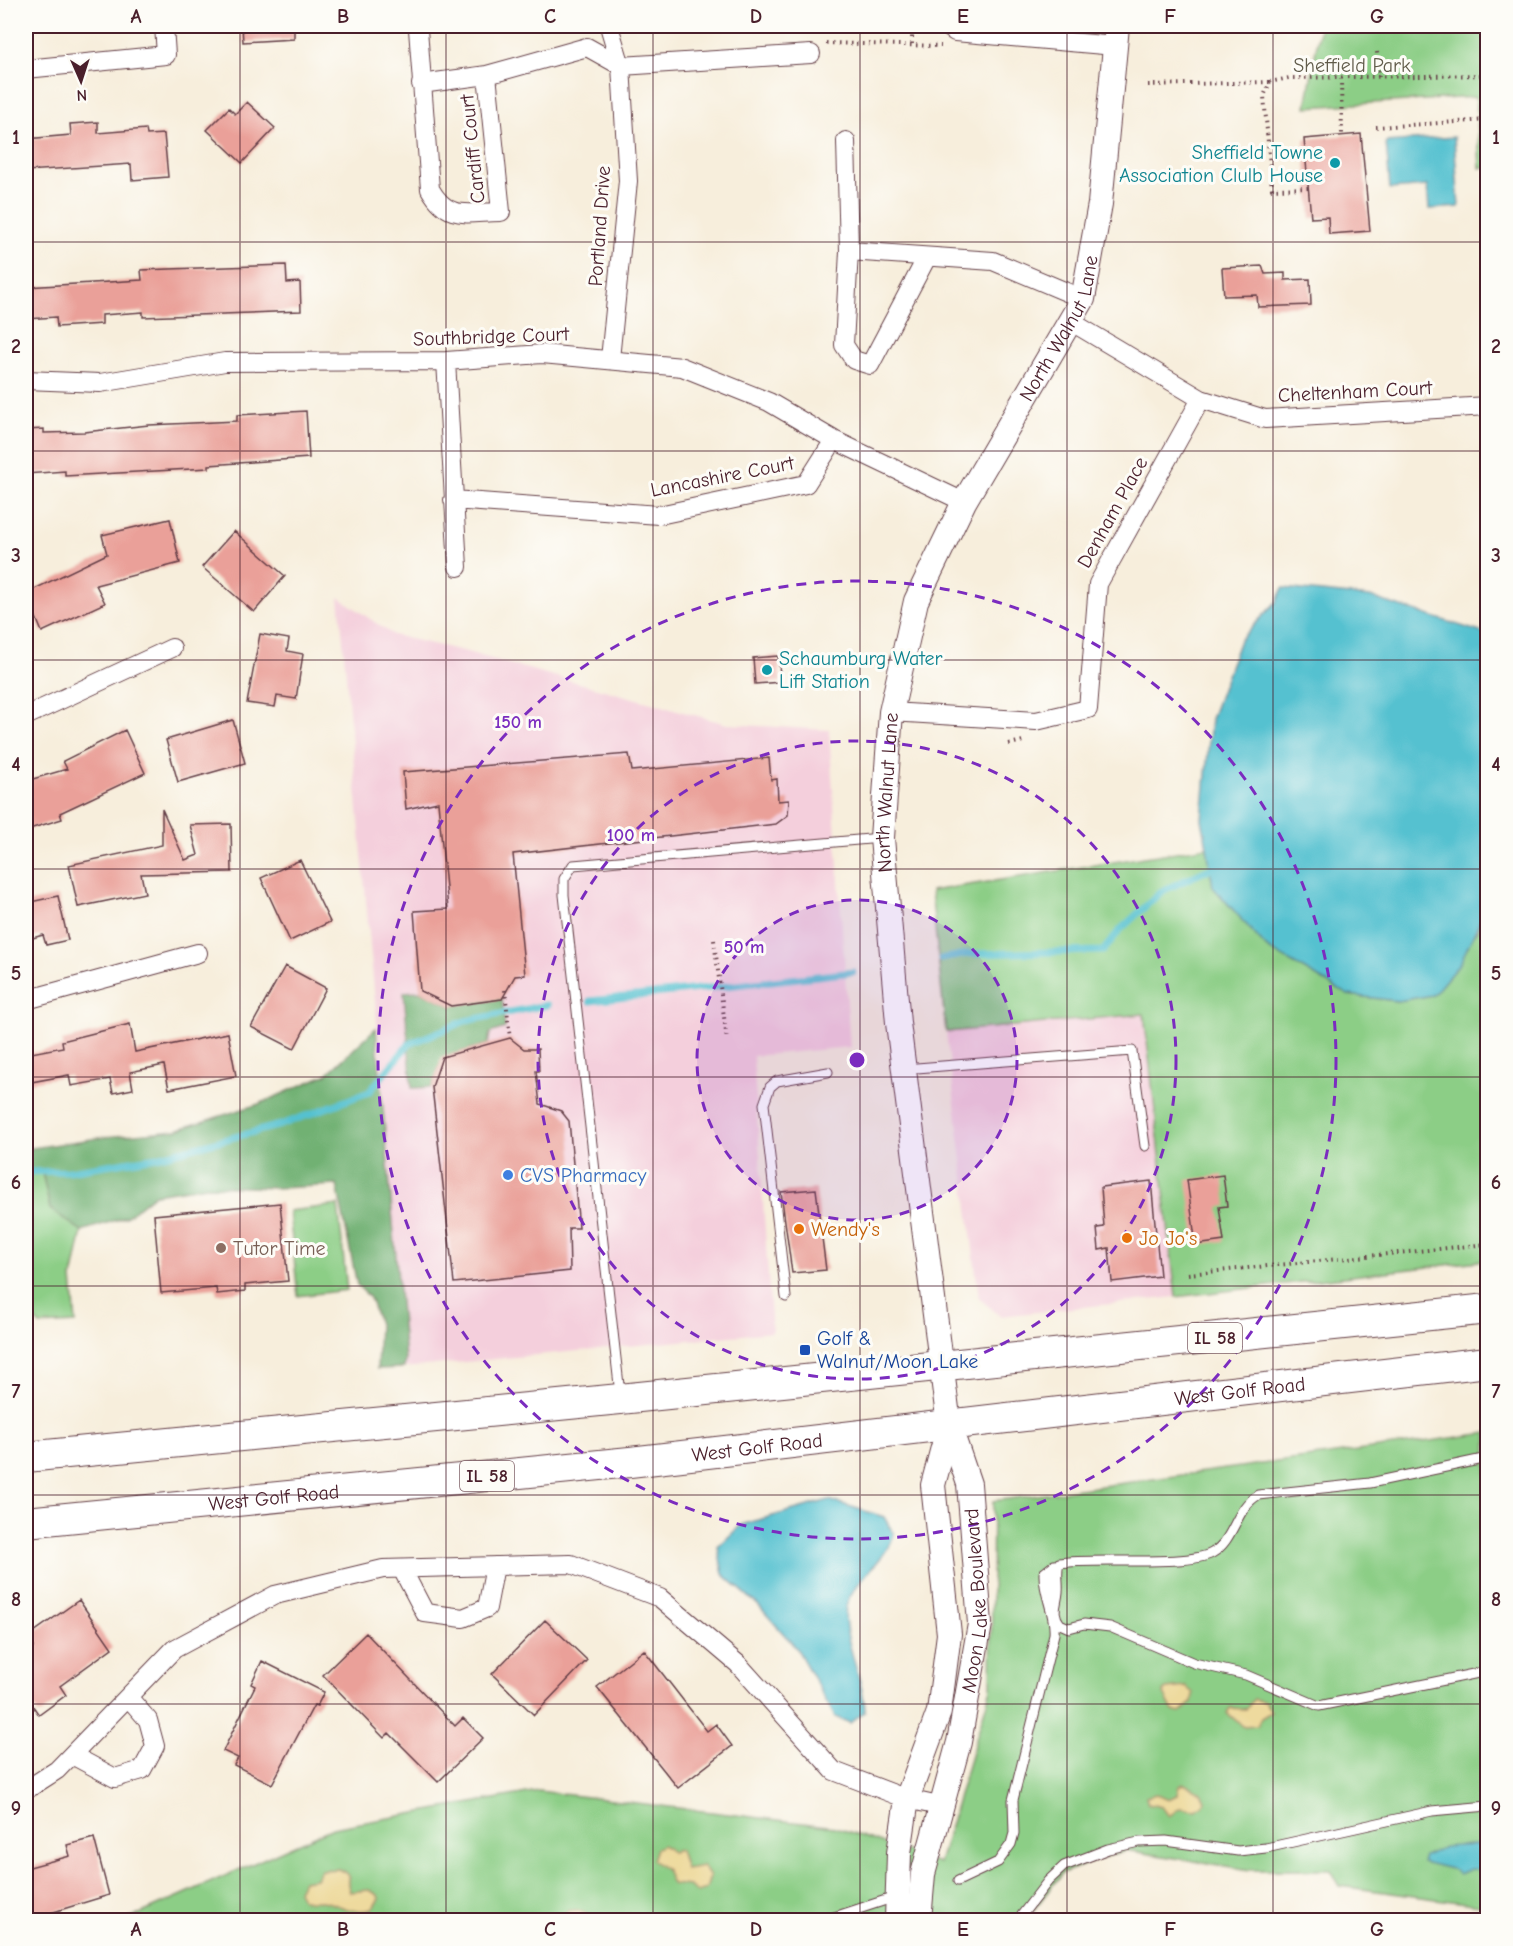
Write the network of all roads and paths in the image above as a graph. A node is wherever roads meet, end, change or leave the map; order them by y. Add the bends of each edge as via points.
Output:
1 (164, 26) edge
2 (609, 26) edge
3 (912, 26) edge
4 (947, 26) edge
5 (418, 29) dead end
6 (1116, 36) edge
7 (912, 44) junction
8 (947, 47) dead end
9 (815, 48) joint
10 (1377, 52) dead end
11 (621, 66) junction
12 (26, 69) edge
13 (487, 75) junction
14 (1488, 75) edge
15 (1379, 77) junction
16 (1341, 78) junction
17 (1270, 82) junction
18 (421, 84) junction
19 (1148, 85) dead end
20 (1488, 120) edge
21 (1376, 127) dead end
22 (1342, 135) dead end
23 (846, 141) dead end
24 (1308, 188) dead end
25 (849, 251) junction
26 (927, 257) junction
27 (1083, 299) junction
28 (1070, 321) junction
29 (610, 359) junction
30 (446, 361) junction
31 (26, 380) edge
32 (1201, 399) junction
33 (1488, 406) edge
34 (834, 440) junction
35 (453, 500) junction
36 (964, 502) junction
37 (458, 567) dead end
38 (171, 648) dead end
39 (891, 712) junction
40 (26, 716) edge
41 (882, 838) junction
42 (714, 940) dead end
43 (198, 953) dead end
44 (505, 990) dead end
45 (26, 1000) edge
46 (510, 1038) dead end
47 (727, 1040) dead end
48 (904, 1069) junction
49 (828, 1071) dead end
50 (1145, 1146) dead end
51 (1488, 1244) edge
52 (1188, 1274) dead end
53 (786, 1297) dead end
54 (1488, 1309) edge
55 (1488, 1362) edge
56 (942, 1366) junction
57 (620, 1399) junction
58 (949, 1425) junction
59 (26, 1457) edge
60 (1488, 1458) edge
61 (26, 1522) edge
62 (495, 1566) junction
63 (402, 1569) junction
64 (1044, 1574) dead end
65 (1069, 1628) junction
66 (1052, 1642) junction
67 (1488, 1671) edge
68 (128, 1697) junction
69 (72, 1755) junction
70 (26, 1790) edge
71 (907, 1798) junction
72 (939, 1806) junction
73 (1488, 1806) edge
74 (958, 1881) dead end
75 (891, 1910) edge
76 (825, 1920) edge
77 (919, 1920) edge
78 (1018, 1920) edge

1 - 12 street via 166,55
2 - 11 street, Portland Drive
3 - 7 path
4 - 6 street via 956,32
5 - 18 street, Cardiff Court
6 - 27 street, North Walnut Lane via 1100,204
7 - 8 path
7 - 9 path
9 - 11 street
10 - 15 path
11 - 13 street, Cardiff Court via 587,47
11 - 29 street, Portland Drive via 628,182
13 - 18 street, Cardiff Court
13 - 18 street, Cardiff Court via 501,212 452,212 438,202 430,189
14 - 15 path
15 - 16 path
16 - 17 path
16 - 22 path
17 - 19 path
17 - 24 path via 1264,96 1272,189
20 - 21 path
23 - 25 street
25 - 26 street
25 - 26 street via 844,345 854,360 870,365
26 - 27 street via 993,261
27 - 28 street, North Walnut Lane
28 - 32 street, Cheltenham Court
28 - 36 street, North Walnut Lane
29 - 30 street, Southbridge Court via 542,354
29 - 34 street, Southbridge Court via 682,368 769,402
30 - 31 street, Southbridge Court via 225,362 100,383
30 - 35 street
32 - 33 street, Cheltenham Court via 1265,419
32 - 39 street, Denham Place via 1098,584 1088,709 1036,721
34 - 35 street, Lancashire Court via 806,484 658,515
34 - 36 street, Southbridge Court
35 - 37 street
36 - 39 street, North Walnut Lane via 916,601
38 - 40 street
39 - 41 street, North Walnut Lane
41 - 48 street, North Walnut Lane
41 - 57 lane via 573,865 564,879
42 - 47 path
43 - 45 street
44 - 46 path
48 - 50 lane via 1132,1051
48 - 56 street, North Walnut Lane
49 - 53 lane via 777,1081 770,1087 764,1104
51 - 52 path
54 - 56 main road, IL 58
55 - 58 main road, West Golf Road / IL 58
56 - 57 main road, IL 58
56 - 58 street, North Walnut Lane
57 - 59 main road, IL 58
58 - 61 main road, West Golf Road / IL 58 via 630,1462
58 - 71 street, Moon Lake Boulevard via 933,1485 949,1634 939,1712
58 - 72 street, Moon Lake Boulevard via 969,1484 980,1624 959,1742
60 - 65 lane via 1370,1483 1258,1496 1249,1501 1222,1544 1210,1554 1059,1563 1055,1618
62 - 63 street
62 - 63 street via 487,1608 463,1618 425,1613
62 - 71 street via 571,1564 660,1598 738,1664 834,1771
63 - 68 street via 383,1569 275,1594 174,1648
64 - 66 lane via 1055,1627
65 - 66 lane
65 - 67 lane via 1084,1624 1110,1627 1194,1663 1246,1675 1319,1706
66 - 74 lane via 1013,1800 1011,1844 998,1862
68 - 69 street
68 - 69 street via 148,1720 155,1746 142,1770 115,1778
69 - 70 street
71 - 72 street
71 - 75 street, Moon Lake Boulevard
72 - 77 street, Moon Lake Boulevard via 923,1874
73 - 78 lane via 1432,1811 1257,1849 1214,1849 1166,1841 1108,1849 1065,1866
75 - 76 lane

